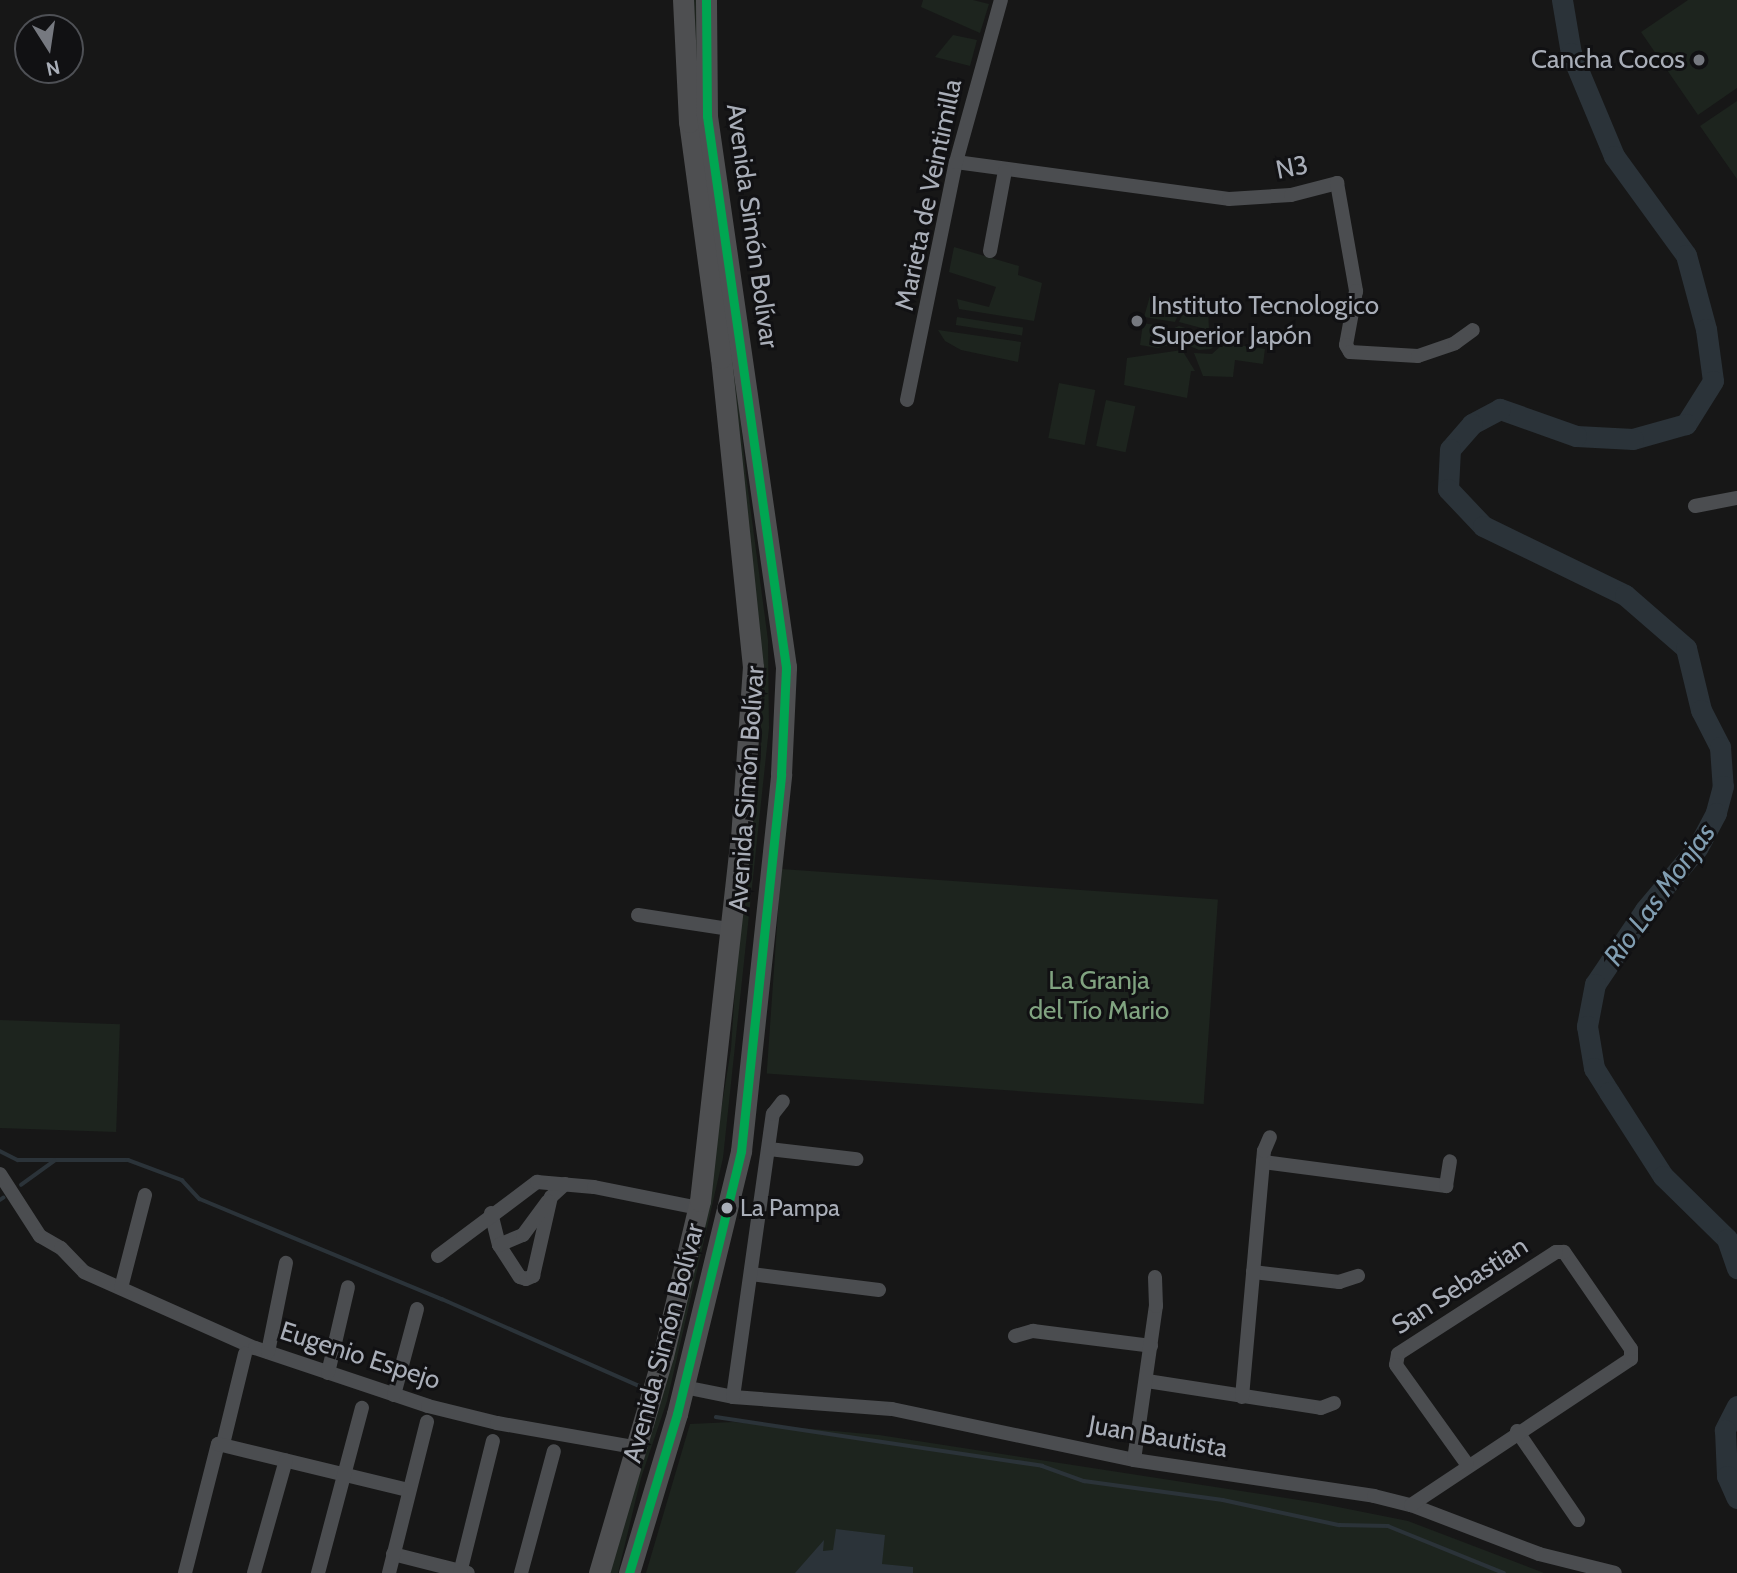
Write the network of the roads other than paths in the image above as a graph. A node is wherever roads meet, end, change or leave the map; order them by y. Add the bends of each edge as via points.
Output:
1 (683, 0) edge
2 (706, 0) edge
3 (1000, 0) edge
4 (956, 162) junction
5 (1005, 171) junction
6 (990, 251) dead end
7 (1473, 330) dead end
8 (907, 400) dead end
9 (1737, 498) edge
10 (1695, 506) dead end
11 (638, 915) dead end
12 (730, 929) junction
13 (783, 1101) dead end
14 (1270, 1137) dead end
15 (769, 1149) junction
16 (856, 1159) dead end
17 (1450, 1161) dead end
18 (1263, 1162) junction
19 (0, 1174) edge
20 (565, 1184) junction
21 (145, 1195) dead end
22 (551, 1197) junction
23 (698, 1208) junction
24 (491, 1213) junction
25 (499, 1245) junction
26 (438, 1256) dead end
27 (286, 1264) dead end
28 (1253, 1272) junction
29 (751, 1274) junction
30 (1358, 1276) dead end
31 (1154, 1277) dead end
32 (348, 1287) dead end
33 (121, 1288) junction
34 (879, 1290) dead end
35 (417, 1309) dead end
36 (1015, 1336) dead end
37 (1151, 1346) junction
38 (268, 1352) junction
39 (245, 1354) dead end
40 (328, 1373) junction
41 (1147, 1381) junction
42 (684, 1387) junction
43 (394, 1395) junction
44 (733, 1397) junction
45 (1242, 1398) junction
46 (1334, 1403) dead end
47 (362, 1408) dead end
48 (427, 1422) dead end
49 (1517, 1431) junction
50 (493, 1441) dead end
51 (223, 1444) junction
52 (633, 1447) junction
53 (554, 1451) dead end
54 (286, 1460) junction
55 (1134, 1460) junction
56 (1467, 1464) junction
57 (344, 1474) junction
58 (408, 1490) junction
59 (1411, 1505) junction
60 (1578, 1520) dead end
61 (393, 1554) junction
62 (464, 1572) edge
63 (185, 1573) edge
64 (254, 1573) edge
65 (318, 1573) edge
66 (389, 1573) edge
67 (521, 1573) edge
68 (599, 1573) edge
69 (629, 1573) edge
70 (1615, 1573) edge

1 - 12 highway, Avenida Simón Bolívar via 688,122 723,371 753,667
2 - 42 highway, Avenida Simón Bolívar via 707,116 786,667 781,774 741,1151
3 - 4 street, Marieta de Veintimilla
4 - 5 street, N3
4 - 8 street, Marieta de Veintimilla
5 - 6 street
5 - 7 street, N3 via 1229,199 1290,195 1337,183 1356,291 1346,345 1350,352 1418,356 1455,343
9 - 10 street
11 - 12 street
12 - 23 highway, Avenida Simón Bolívar
13 - 15 street via 773,1114
14 - 18 street
15 - 16 street
15 - 29 street
17 - 18 street via 1446,1186
18 - 28 street
19 - 33 street, Eugenio Espejo via 40,1236 61,1248 84,1272
20 - 22 street
20 - 23 street
20 - 24 street via 537,1182
21 - 33 street
22 - 25 street via 523,1235
22 - 25 street via 533,1276 520,1277
23 - 52 highway, Avenida Simón Bolívar via 663,1356
24 - 25 street
24 - 26 street
27 - 38 street
28 - 30 street via 1339,1282
28 - 45 street
29 - 34 street
29 - 44 street
31 - 37 street
32 - 40 street
33 - 38 street, Eugenio Espejo
35 - 43 street
36 - 37 street via 1033,1331
37 - 41 street
38 - 40 street, Eugenio Espejo
39 - 51 street
40 - 43 street, Eugenio Espejo
41 - 45 street
41 - 55 street
42 - 44 street, Juan Bautista
42 - 69 highway, Avenida Simón Bolívar
43 - 52 street, Eugenio Espejo via 497,1423
44 - 55 street, Juan Bautista via 892,1409
45 - 46 street via 1321,1408
47 - 57 street
48 - 58 street
49 - 56 street, San Sebastian
49 - 56 street, San Sebastian via 1631,1359 1631,1349 1564,1252 1556,1252 1398,1354 1396,1365
49 - 60 street
50 - 62 street
51 - 54 street
51 - 63 street via 215,1446
52 - 68 highway, Avenida Simón Bolívar
53 - 67 street
54 - 57 street
54 - 64 street
55 - 59 street, Juan Bautista
56 - 59 street, San Sebastian
57 - 58 street
57 - 65 street
58 - 61 street
59 - 70 street, Juan Bautista via 1539,1554
61 - 62 street
61 - 66 street

